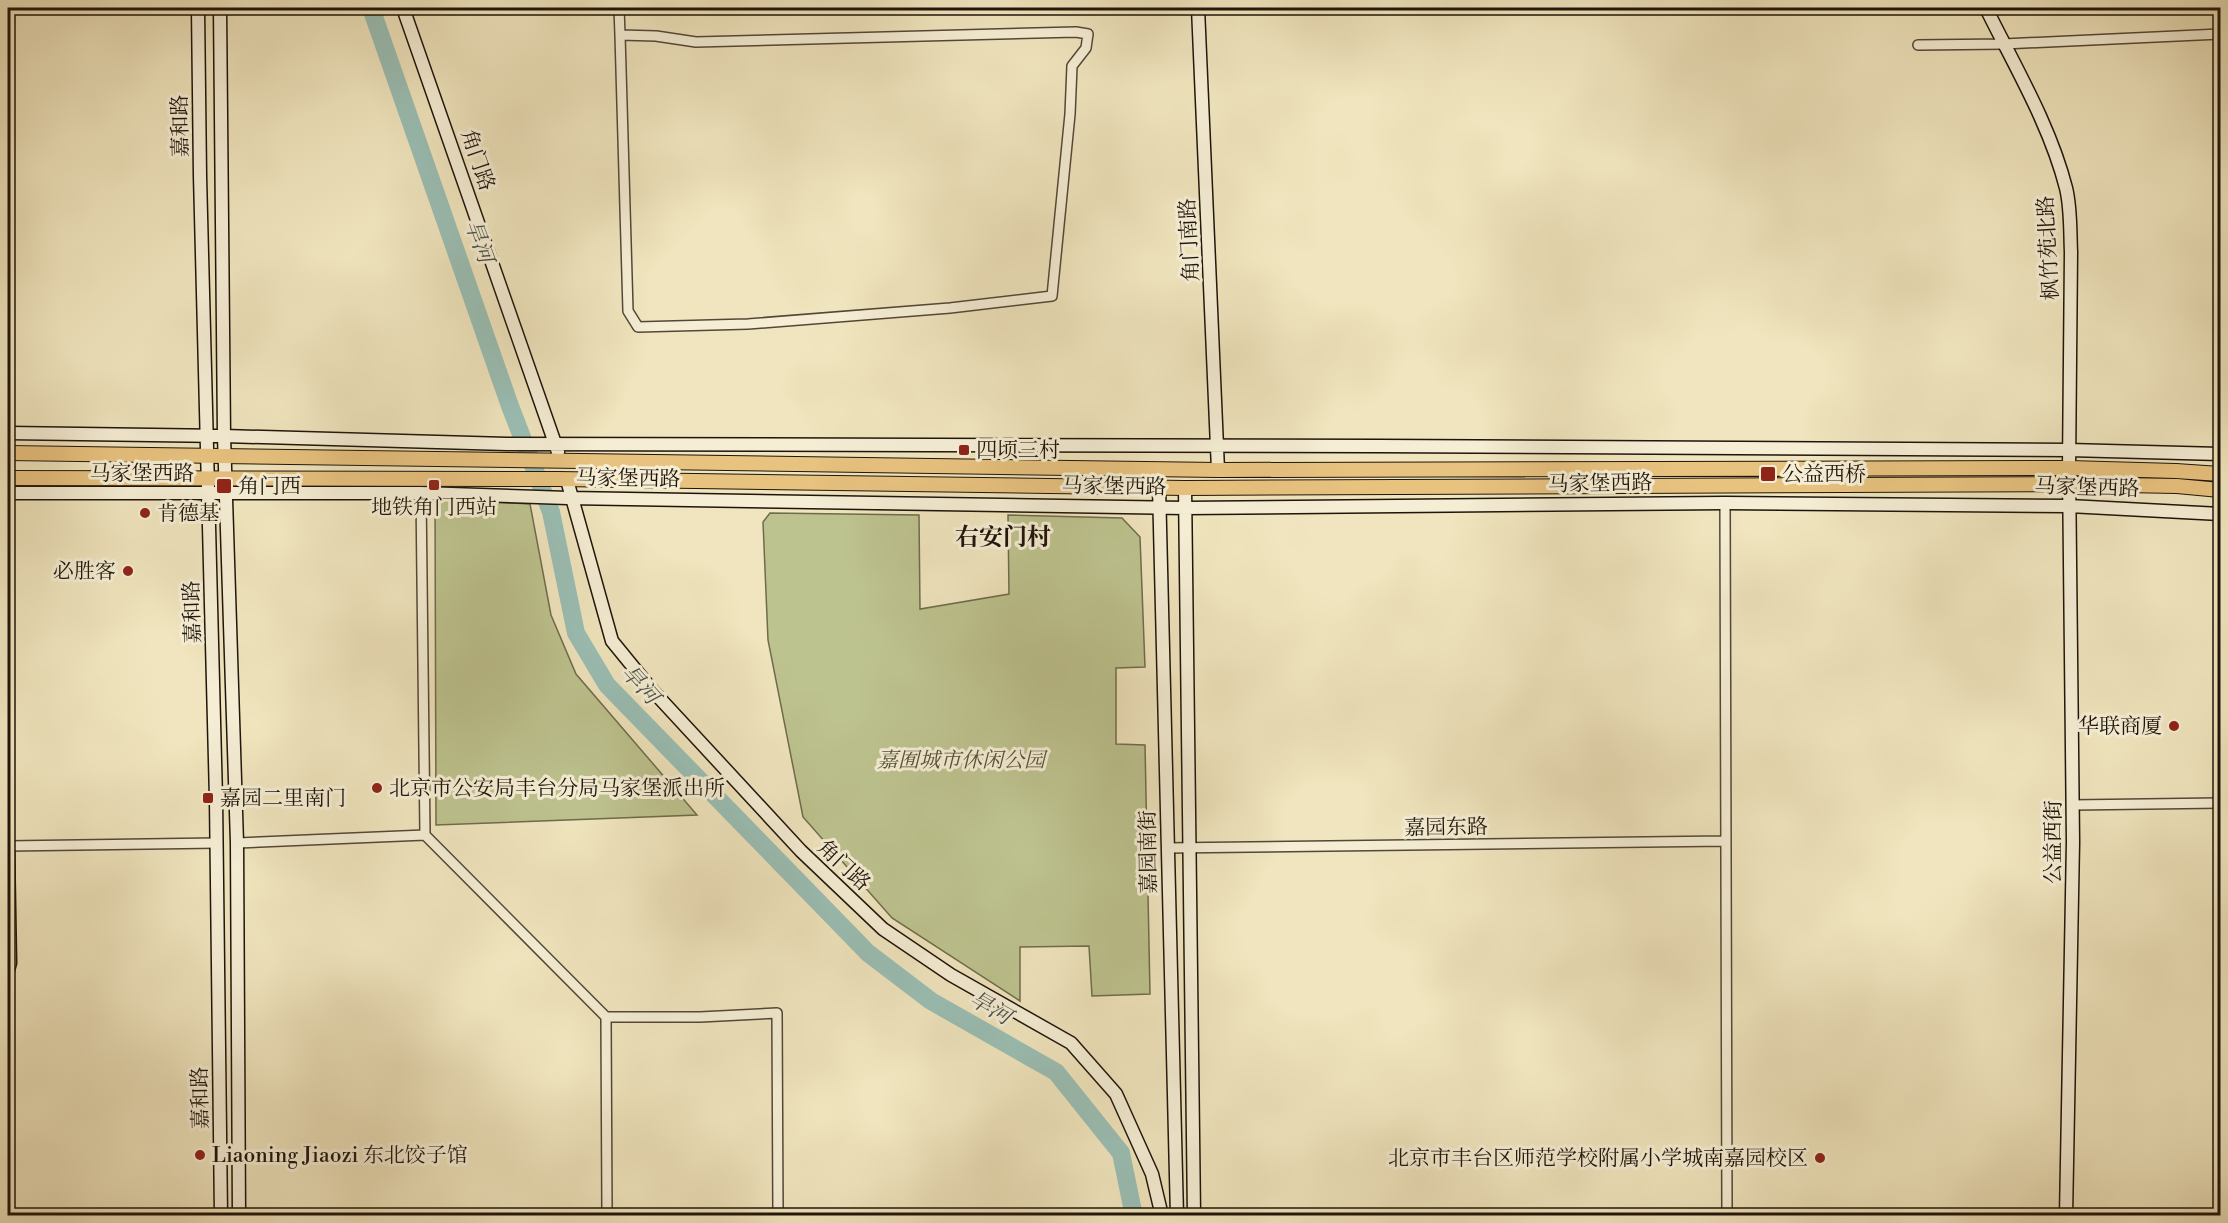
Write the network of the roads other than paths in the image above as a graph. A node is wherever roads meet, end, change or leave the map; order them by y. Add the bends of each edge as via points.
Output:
1 (198, 8) edge
2 (220, 8) edge
3 (403, 8) edge
4 (619, 8) edge
5 (1198, 8) edge
6 (1986, 8) edge
7 (2220, 34) edge
8 (620, 35) junction
9 (2004, 44) junction
10 (1918, 45) dead end
11 (8, 433) edge
12 (206, 436) junction
13 (225, 436) junction
14 (550, 445) junction
15 (1218, 446) junction
16 (2069, 450) junction
17 (8, 453) edge
18 (2220, 454) edge
19 (207, 455) junction
20 (225, 455) junction
21 (557, 461) junction
22 (2069, 468) junction
23 (1218, 470) junction
24 (2220, 474) edge
25 (8, 478) edge
26 (226, 480) junction
27 (563, 480) junction
28 (2069, 484) junction
29 (208, 487) junction
30 (1159, 487) junction
31 (1185, 488) junction
32 (2220, 490) edge
33 (8, 493) edge
34 (421, 493) junction
35 (226, 494) junction
36 (571, 498) junction
37 (1725, 503) junction
38 (2069, 506) junction
39 (1160, 508) junction
40 (1185, 508) junction
41 (2220, 514) edge
42 (2220, 803) edge
43 (2073, 805) junction
44 (425, 835) junction
45 (1726, 841) junction
46 (217, 843) junction
47 (237, 843) junction
48 (8, 846) edge
49 (1167, 848) junction
50 (1189, 849) junction
51 (8, 851) edge
52 (8, 970) edge
53 (606, 1017) junction
54 (221, 1215) edge
55 (239, 1215) edge
56 (607, 1215) edge
57 (778, 1215) edge
58 (1162, 1215) edge
59 (1177, 1215) edge
60 (1194, 1215) edge
61 (1727, 1215) edge
62 (2066, 1215) edge

1 - 12 street, 嘉和路
2 - 13 street, 嘉和路
3 - 14 street, 角门路 via 520,340
4 - 8 street
5 - 15 street, 角门南路
6 - 9 street, 枫竹苑北路
7 - 9 street
8 - 8 street via 696,42 1088,34 1086,48 1072,66 1052,296 748,324 638,327 628,311
9 - 10 street
9 - 16 street, 枫竹苑北路 via 2054,151 2066,189 2071,252
11 - 12 street, 马家堡西路
12 - 13 street, 马家堡西路
12 - 19 street, 嘉和路
13 - 14 street, 马家堡西路
13 - 20 street, 嘉和路
14 - 15 street, 马家堡西路
14 - 21 street, 角门路
15 - 16 street, 马家堡西路
15 - 23 street, 角门南路
16 - 18 street, 马家堡西路
16 - 22 street, 枫竹苑北路
17 - 19 main road, 马家堡西路
19 - 20 main road, 马家堡西路
19 - 29 street, 嘉和路
20 - 21 main road, 马家堡西路
20 - 26 street, 嘉和路
21 - 23 main road, 马家堡西路
22 - 23 main road, 马家堡西路
22 - 24 main road, 马家堡西路
22 - 28 street, 公益西街
25 - 29 main road, 马家堡西路
26 - 27 main road, 马家堡西路
26 - 29 main road, 马家堡西路
26 - 35 street, 嘉和路
27 - 30 main road, 马家堡西路
27 - 36 street, 角门路
28 - 31 main road, 马家堡西路
28 - 32 main road, 马家堡西路
28 - 38 street, 公益西街
29 - 33 street, 马家堡西路
29 - 35 street, 马家堡西路
29 - 46 street, 嘉和路
30 - 31 main road, 马家堡西路
30 - 39 street, 嘉园南街
31 - 40 street, 嘉园南街
34 - 35 street, 马家堡西路
34 - 36 street, 马家堡西路
34 - 44 street
35 - 47 street, 嘉和路
36 - 39 street, 马家堡西路
36 - 58 street, 角门路 via 612,641 652,690 801,851 883,929 951,975 1071,1043 1116,1094 1152,1174
37 - 38 street, 马家堡西路
37 - 40 street, 马家堡西路
37 - 45 street
38 - 41 street, 马家堡西路
38 - 43 street, 公益西街
39 - 40 street, 马家堡西路
39 - 49 street, 嘉园南街
40 - 50 street, 嘉园南街
42 - 43 street
43 - 62 street, 公益西街
44 - 47 street
44 - 53 street
45 - 50 street, 嘉园东路
45 - 61 street
46 - 48 street
46 - 54 street, 嘉和路
47 - 55 street, 嘉和路
49 - 50 street, 嘉园东路
49 - 59 street, 嘉园南街
50 - 60 street, 嘉园南街
51 - 52 street
53 - 56 street
53 - 57 street via 777,1013

